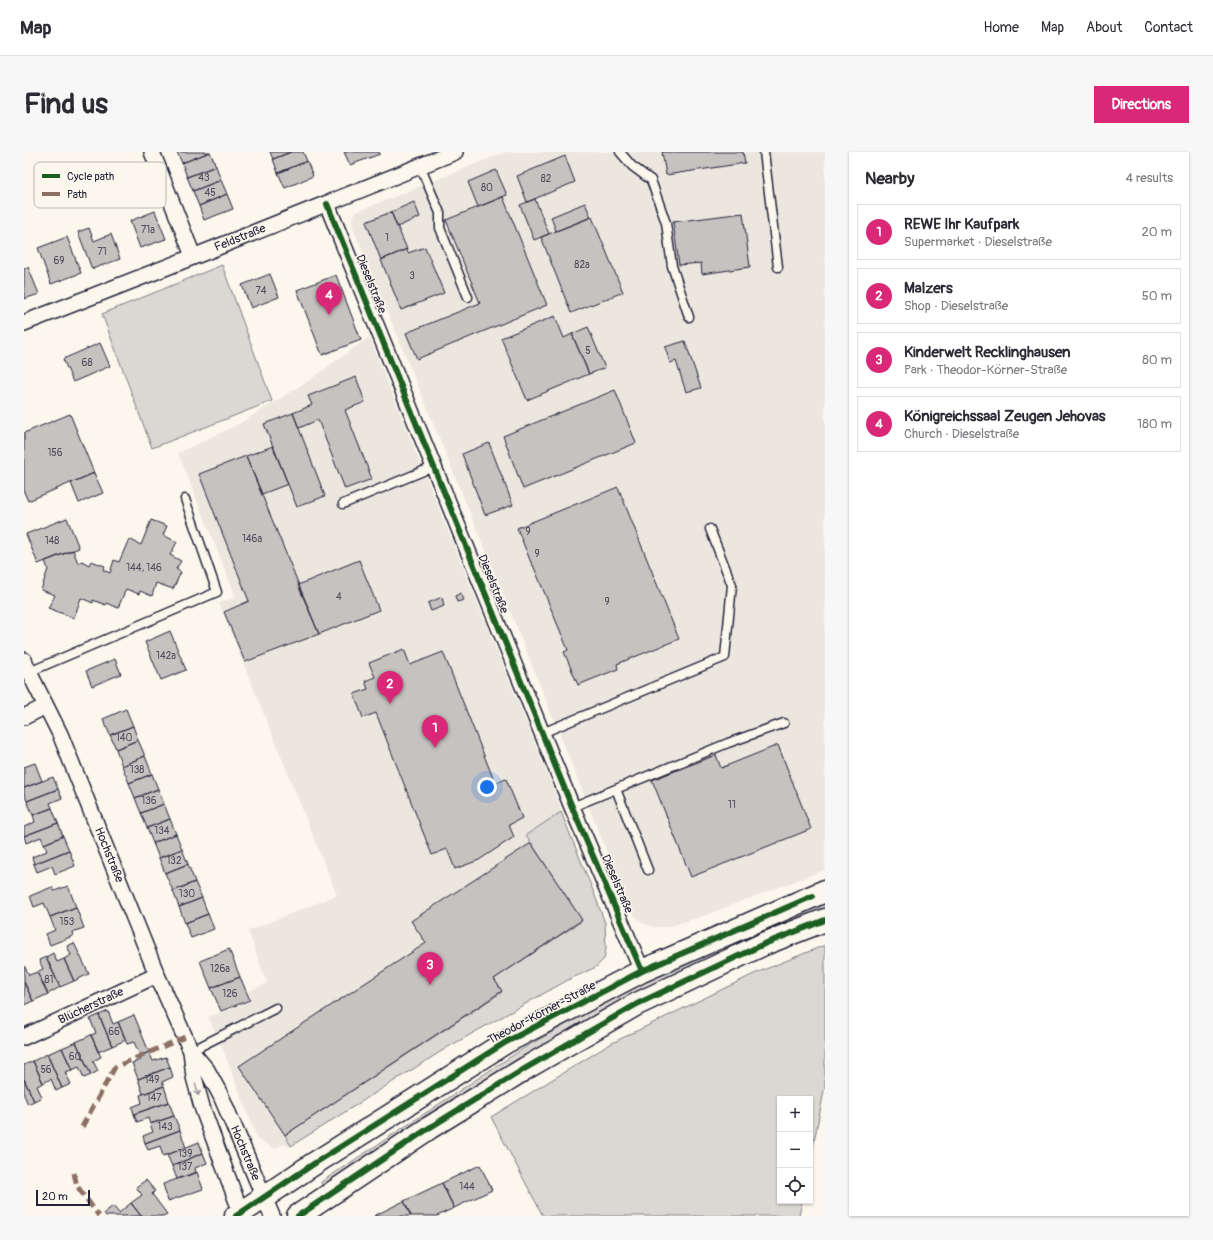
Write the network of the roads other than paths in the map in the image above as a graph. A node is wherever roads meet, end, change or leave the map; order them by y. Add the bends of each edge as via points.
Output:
1 (152, 152) edge
2 (455, 152) edge
3 (620, 152) edge
4 (764, 152) edge
5 (156, 162) edge
6 (420, 166) junction
7 (166, 187) edge
8 (327, 204) junction
9 (194, 256) junction
10 (778, 267) dead end
11 (468, 297) dead end
12 (689, 317) dead end
13 (24, 323) edge
14 (433, 467) junction
15 (185, 499) dead end
16 (343, 504) dead end
17 (710, 529) dead end
18 (26, 666) edge
19 (46, 706) junction
20 (24, 716) edge
21 (784, 723) dead end
22 (542, 733) junction
23 (616, 789) junction
24 (572, 807) junction
25 (648, 870) dead end
26 (825, 891) edge
27 (825, 920) edge
28 (642, 972) junction
29 (157, 975) junction
30 (276, 1008) dead end
31 (24, 1037) edge
32 (191, 1051) junction
33 (268, 1207) edge
34 (239, 1214) edge
35 (298, 1216) edge

1 - 5 street
2 - 6 street, Feldstraße
3 - 12 lane via 632,166 651,180 666,224 672,266
4 - 10 lane
6 - 8 street, Feldstraße
6 - 11 lane via 440,213 440,228
7 - 9 street
8 - 9 street, Feldstraße
8 - 14 street, Dieselstraße
9 - 13 street, Feldstraße
14 - 16 lane
14 - 22 street, Dieselstraße
15 - 18 lane via 217,592
17 - 22 lane via 732,585 725,657
18 - 19 street, Hochstraße
19 - 20 street
19 - 29 street, Hochstraße via 60,734
21 - 23 lane
22 - 24 street, Dieselstraße
23 - 24 lane
23 - 25 lane
24 - 28 street, Dieselstraße
26 - 28 main road, Theodor-Körner-Straße
27 - 35 main road via 764,944 637,1004 429,1128
28 - 33 main road, Theodor-Körner-Straße via 506,1042
29 - 31 street, Blücherstraße
29 - 32 street, Hochstraße
30 - 32 lane
32 - 33 street, Hochstraße via 207,1070 221,1096
32 -> 34 street, Hochstraße via 194,1077 202,1107
33 - 34 main road, Theodor-Körner-Straße

